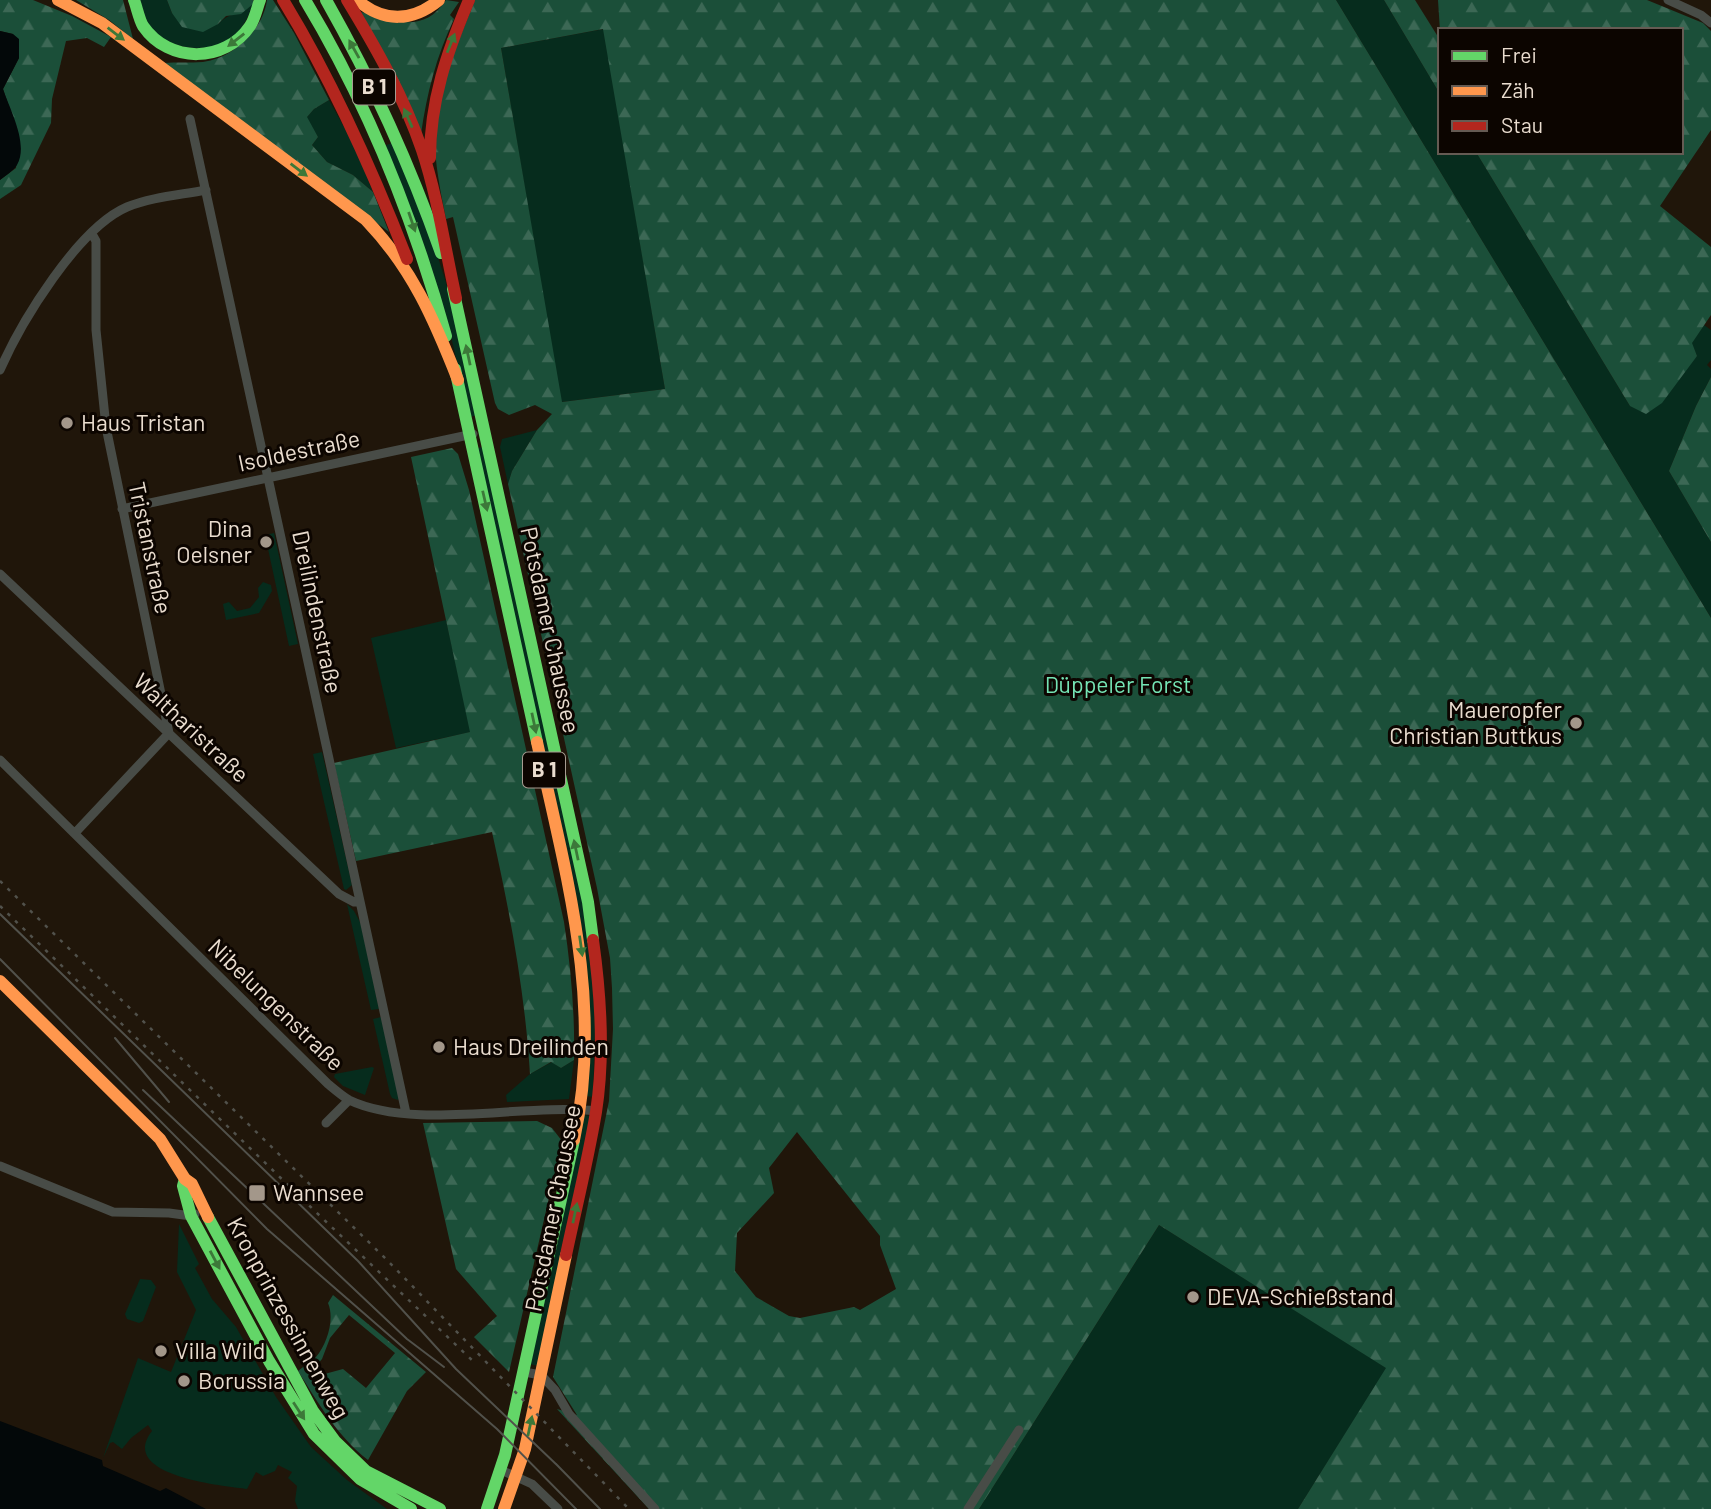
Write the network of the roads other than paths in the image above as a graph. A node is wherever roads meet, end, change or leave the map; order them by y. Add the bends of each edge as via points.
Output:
1 (58, 0) edge
2 (134, 0) edge
3 (260, 0) edge
4 (283, 0) edge
5 (306, 0) edge
6 (326, 0) edge
7 (347, 0) edge
8 (357, 0) edge
9 (439, 0) edge
10 (469, 0) edge
11 (1668, 0) edge
12 (1711, 23) edge
13 (190, 119) dead end
14 (432, 182) junction
15 (206, 190) junction
16 (92, 234) junction
17 (416, 281) junction
18 (456, 298) junction
19 (0, 370) edge
20 (458, 380) junction
21 (485, 432) junction
22 (470, 435) junction
23 (268, 478) junction
24 (122, 509) junction
25 (0, 574) edge
26 (169, 733) junction
27 (0, 760) edge
28 (75, 833) junction
29 (360, 902) junction
30 (0, 981) edge
31 (349, 1100) junction
32 (581, 1110) junction
33 (596, 1111) junction
34 (406, 1113) junction
35 (326, 1124) dead end
36 (0, 1166) edge
37 (185, 1179) junction
38 (203, 1210) junction
39 (191, 1216) junction
40 (524, 1372) junction
41 (541, 1375) junction
42 (291, 1386) junction
43 (1019, 1430) dead end
44 (501, 1470) junction
45 (516, 1476) junction
46 (411, 1509) edge
47 (440, 1509) edge
48 (487, 1509) edge
49 (503, 1509) edge
50 (558, 1509) edge
51 (655, 1509) edge
52 (968, 1509) edge

1 -> 17 main road via 102,23 366,220
3 -> 2 main road via 255,19 240,39 216,52 191,55 175,52 152,38 141,23
4 - 17 main road via 349,116
5 -> 20 main road, Potsdamer Chaussee / B 1 via 358,92 387,158 432,285
18 -> 6 main road, Potsdamer Chaussee / B 1 via 393,128
14 -> 7 main road via 405,110
8 - 9 main road via 373,13 400,19 422,13
14 -> 10 main road via 434,95
11 - 12 street
13 - 15 street, Dreilindenstraße
14 - 18 main road
15 - 16 street via 128,207
15 - 23 street, Dreilindenstraße
16 - 19 street via 38,299
16 - 24 street, Tristanstraße via 96,241 99,376
17 - 20 main road
21 -> 18 main road, Potsdamer Chaussee / B 1
20 - 22 main road, Potsdamer Chaussee / B 1
21 - 22 street, Isoldestraße
33 -> 21 main road, Potsdamer Chaussee / B 1 via 601,1017 593,926
22 - 23 street, Isoldestraße
22 -> 32 main road, Potsdamer Chaussee / B 1 via 578,928 587,1028
23 - 24 street, Isoldestraße
23 - 29 street, Dreilindenstraße
24 - 26 street, Tristanstraße
25 - 26 street, Waltharistraße
26 - 28 street
26 - 29 street, Waltharistraße via 339,894
27 - 28 street, Nibelungenstraße
28 - 31 street, Nibelungenstraße
29 - 34 street, Dreilindenstraße
30 - 37 main road, Kronprinzessinnenweg via 145,1122
31 - 34 street, Nibelungenstraße
31 - 35 street
32 - 33 street, Nibelungenstraße
32 - 34 street, Nibelungenstraße
32 - 40 main road, Potsdamer Chaussee / B 1
41 -> 33 main road, Potsdamer Chaussee / B 1
36 - 39 street via 113,1212
37 - 38 main road, Kronprinzessinnenweg via 192,1184
37 - 39 main road, Kronprinzessinnenweg
38 - 39 street
38 - 42 main road, Kronprinzessinnenweg
39 -> 42 main road, Kronprinzessinnenweg
40 - 41 street
40 - 44 main road, B 1
45 -> 41 main road, B 1
41 - 51 street via 569,1414
42 -> 46 main road, Kronprinzessinnenweg via 314,1434 343,1465
42 - 47 main road, Kronprinzessinnenweg via 349,1457 366,1471
43 - 52 street
44 - 45 street
44 - 48 main road, B 1
45 - 49 main road, B 1
45 - 50 street via 532,1484

